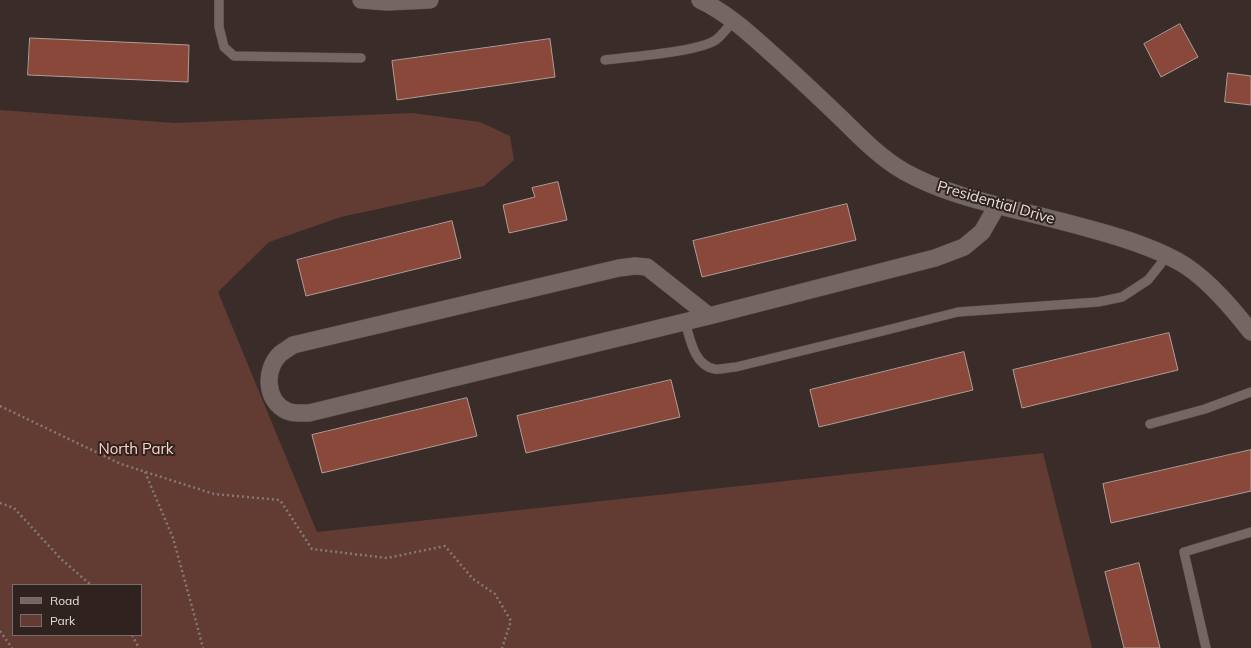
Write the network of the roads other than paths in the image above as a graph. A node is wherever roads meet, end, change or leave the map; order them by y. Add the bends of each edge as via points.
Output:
1 (219, 0) edge
2 (360, 0) edge
3 (430, 0) edge
4 (700, 0) edge
5 (733, 21) junction
6 (361, 58) dead end
7 (605, 60) dead end
8 (997, 206) junction
9 (1167, 256) junction
10 (709, 316) junction
11 (685, 322) junction
12 (1251, 332) edge
13 (1251, 392) edge
14 (1150, 424) dead end
15 (1251, 532) edge
16 (1206, 648) edge

1 - 6 lane via 224,47 234,56
2 - 3 street
4 - 5 street, Presidential Drive
5 - 7 lane via 716,40 699,47
5 - 8 street, Presidential Drive via 796,75 867,143 898,167 946,191
8 - 9 street, Presidential Drive via 1108,234 1138,243
8 - 10 street via 982,232 964,247 935,258
9 - 11 lane via 1148,280 1122,297 1098,302 958,312 715,370 704,364 696,355
9 - 12 street, Presidential Drive via 1205,282
10 - 11 street
10 - 11 street via 647,267 619,268 293,345 279,355 268,376 269,386 278,405 286,411 309,412
13 - 14 lane via 1205,410
15 - 16 lane via 1184,552

